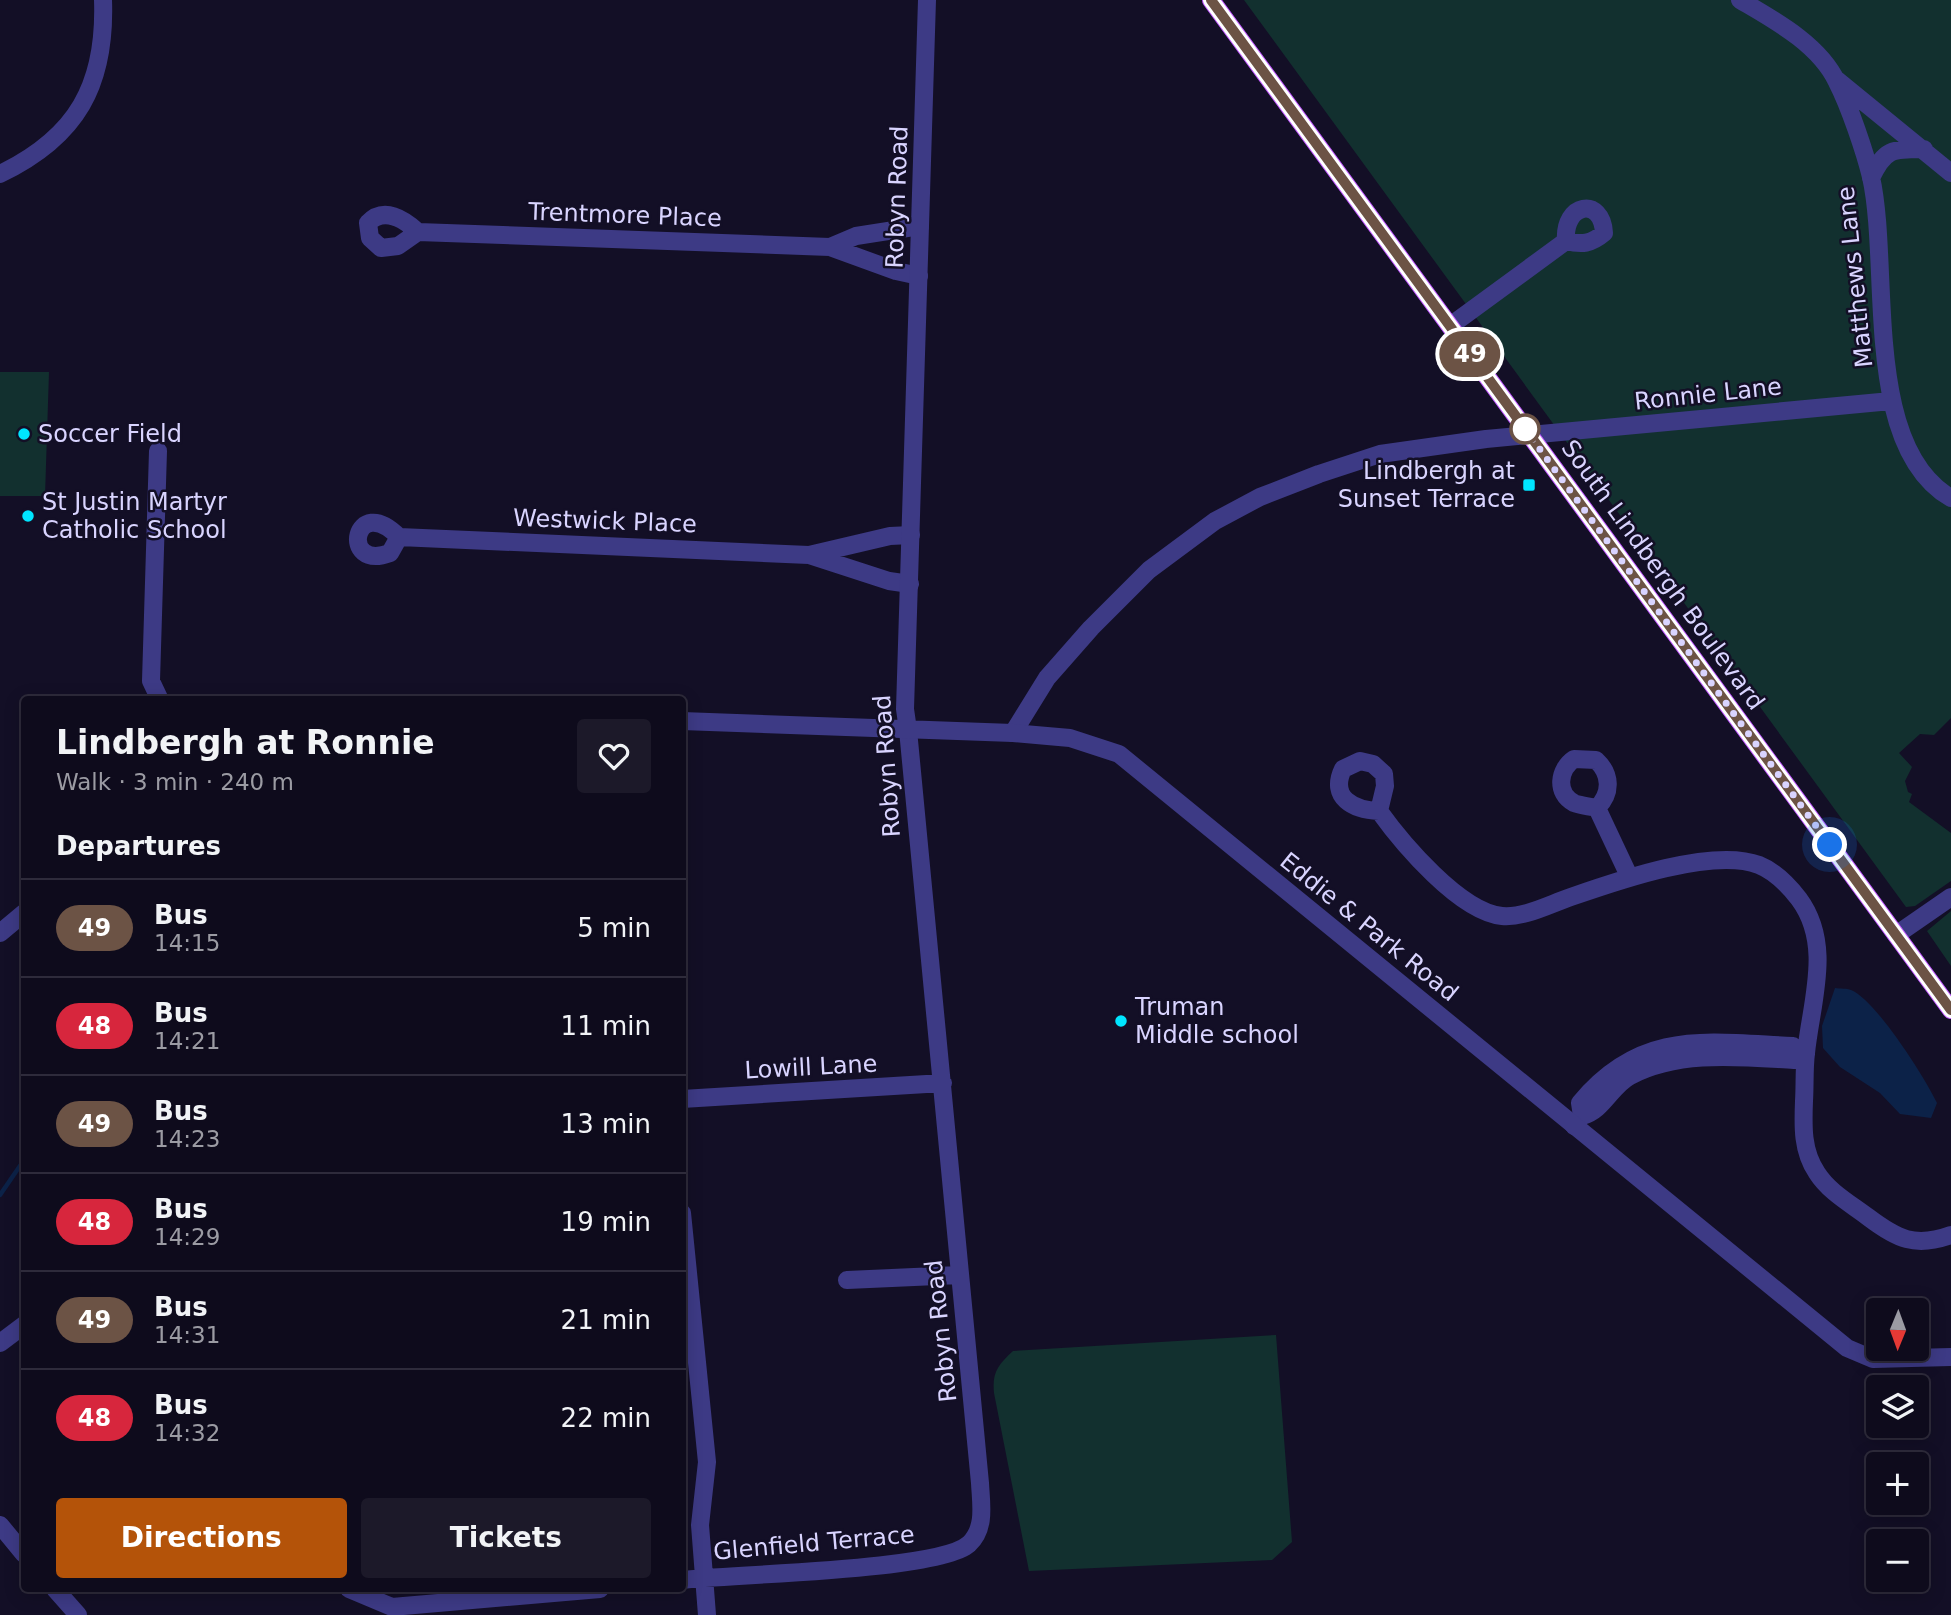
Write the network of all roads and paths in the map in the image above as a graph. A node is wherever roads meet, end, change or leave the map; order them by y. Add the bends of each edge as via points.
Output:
1 (103, 0) edge
2 (927, 0) edge
3 (1211, 0) edge
4 (1740, 0) edge
5 (1837, 80) junction
6 (1924, 149) junction
7 (1951, 173) edge
8 (0, 174) edge
9 (1871, 178) junction
10 (920, 226) junction
11 (418, 232) dead end
12 (1566, 241) dead end
13 (830, 247) junction
14 (919, 276) junction
15 (1450, 326) junction
16 (1891, 401) junction
17 (1529, 435) junction
18 (158, 451) dead end
19 (1951, 498) edge
20 (911, 535) junction
21 (399, 537) dead end
22 (809, 555) junction
23 (909, 584) junction
24 (158, 696) edge
25 (686, 721) edge
26 (908, 730) junction
27 (1013, 733) junction
28 (1597, 808) dead end
29 (1379, 811) dead end
30 (1629, 876) junction
31 (1951, 897) edge
32 (21, 916) edge
33 (0, 933) edge
34 (1896, 935) junction
35 (1951, 1010) edge
36 (1803, 1054) junction
37 (943, 1083) junction
38 (686, 1099) edge
39 (1578, 1121) junction
40 (1951, 1235) edge
41 (686, 1253) edge
42 (959, 1275) junction
43 (847, 1280) dead end
44 (21, 1327) edge
45 (0, 1343) edge
46 (1951, 1357) edge
47 (0, 1525) edge
48 (981, 1526) joint
49 (21, 1550) edge
50 (704, 1577) junction
51 (686, 1579) edge
52 (58, 1592) edge
53 (356, 1592) edge
54 (543, 1592) edge
55 (524, 1593) edge
56 (78, 1615) edge
57 (707, 1615) edge

1 - 8 street via 100,62 84,102 63,133 29,160
2 - 10 street, Robyn Road
3 - 15 main road, South Lindbergh Boulevard
4 - 5 street, Matthews Lane via 1780,23
5 - 6 street
5 - 9 street, Matthews Lane
6 - 7 street
6 - 9 street via 1886,153
9 - 16 street, Matthews Lane
10 - 13 street, Trentmore Place via 856,236
10 - 14 street, Robyn Road
11 - 13 street, Trentmore Place
12 - 15 street
13 - 14 street, Trentmore Place
14 - 20 street, Robyn Road
15 - 17 main road, South Lindbergh Boulevard
16 - 17 street, Ronnie Lane
16 - 19 street, Matthews Lane via 1902,439 1921,472
17 - 27 street, Ronnie Lane via 1380,454 1260,497 1215,521 1149,570 1091,628 1047,678
17 - 34 main road, South Lindbergh Boulevard
18 - 24 street via 151,681
20 - 22 street, Westwick Place
20 - 23 street, Robyn Road
21 - 22 street, Westwick Place
22 - 23 street, Westwick Place
23 - 26 street, Robyn Road
25 - 26 street, Eddie & Park Road
26 - 27 street, Eddie & Park Road
26 - 37 street, Robyn Road
27 - 39 street, Eddie & Park Road via 1070,738 1119,754
28 - 30 street
29 - 30 street via 1405,848 1445,883 1477,908 1502,916 1528,912
30 - 36 street via 1705,862 1744,861 1776,876 1799,899 1818,947
31 - 34 street
32 - 33 street
34 - 35 main road, South Lindbergh Boulevard
36 - 39 street via 1793,1046 1718,1042 1660,1047 1622,1063 1596,1084 1580,1103
36 - 40 street via 1803,1135 1810,1160 1825,1184 1894,1237 1919,1241
37 - 38 street, Lowill Lane
37 - 42 street, Robyn Road
39 - 46 street, Eddie & Park Road via 1847,1348 1873,1359
41 - 50 street via 707,1462 700,1525
42 - 43 street
42 - 48 street, Robyn Road
44 - 45 street
47 - 49 street
48 - 50 street, Glenfield Terrace via 968,1545 937,1556
50 - 51 street, Glenfield Terrace
50 - 57 street
52 - 56 street
53 - 55 street via 392,1607
54 - 55 street

